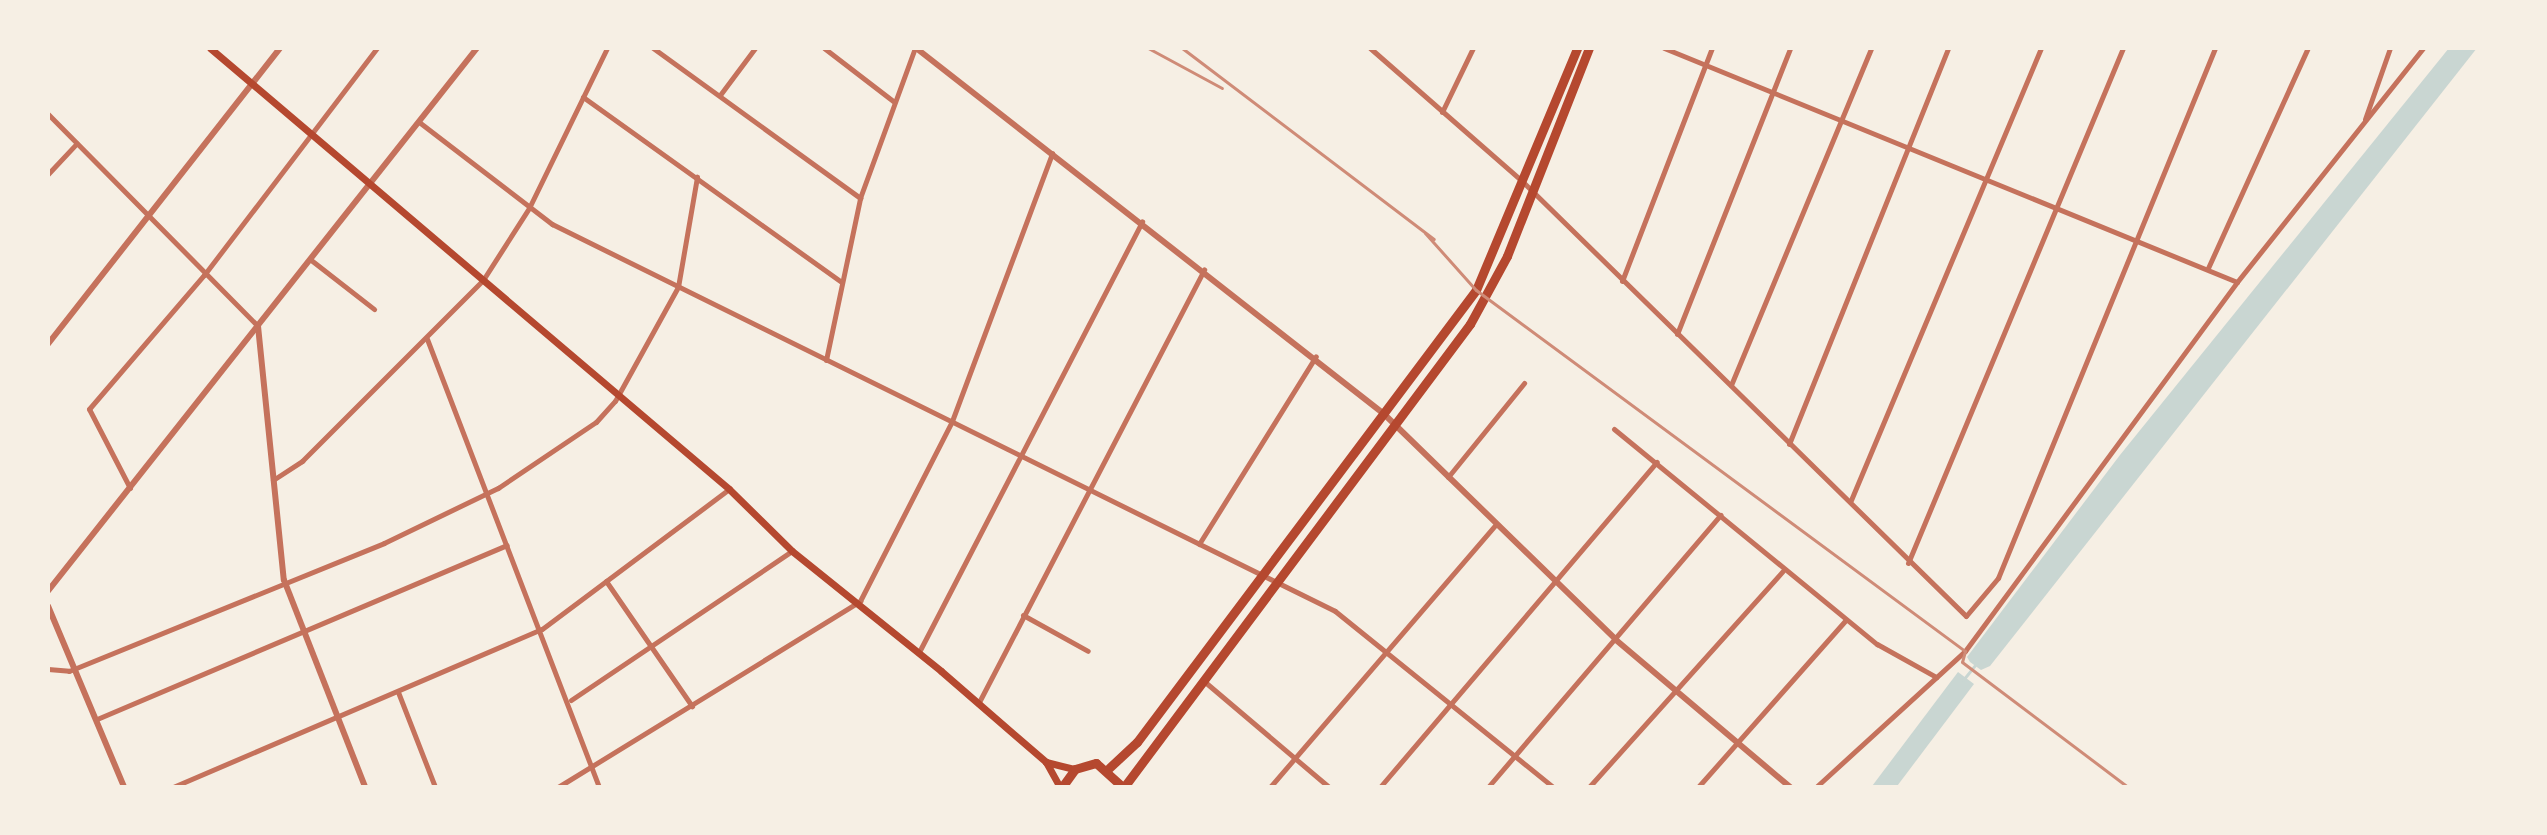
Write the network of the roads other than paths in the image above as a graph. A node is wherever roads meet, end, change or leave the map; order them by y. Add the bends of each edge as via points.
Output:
1 (210, 48) edge
2 (280, 48) edge
3 (377, 48) edge
4 (477, 48) edge
5 (607, 48) edge
6 (653, 48) edge
7 (755, 48) edge
8 (824, 48) edge
9 (916, 48) edge
10 (1370, 48) edge
11 (1473, 48) edge
12 (1577, 48) edge
13 (1589, 48) edge
14 (1664, 48) edge
15 (1712, 48) edge
16 (1790, 48) edge
17 (1871, 48) edge
18 (1948, 48) edge
19 (2041, 48) edge
20 (2123, 48) edge
21 (2215, 48) edge
22 (2308, 48) edge
23 (2390, 48) edge
24 (2423, 48) edge
25 (1706, 63) junction
26 (252, 83) junction
27 (1771, 92) junction
28 (719, 96) junction
29 (583, 97) junction
30 (893, 101) junction
31 (1442, 112) junction
32 (48, 114) edge
33 (1842, 118) junction
34 (419, 122) junction
35 (2363, 124) junction
36 (313, 133) junction
37 (77, 143) junction
38 (1907, 148) junction
39 (1052, 152) junction
40 (48, 174) edge
41 (697, 177) junction
42 (1984, 179) junction
43 (371, 182) junction
44 (1523, 182) junction
45 (1532, 195) junction
46 (860, 198) junction
47 (529, 208) junction
48 (2054, 209) junction
49 (150, 212) junction
50 (1142, 221) junction
51 (2133, 241) junction
52 (311, 260) junction
53 (2208, 268) junction
54 (1204, 269) junction
55 (204, 275) junction
56 (483, 280) junction
57 (1622, 281) junction
58 (841, 282) junction
59 (2237, 282) junction
60 (678, 287) junction
61 (374, 309) dead end
62 (258, 326) junction
63 (1677, 334) junction
64 (427, 339) junction
65 (48, 344) edge
66 (1316, 356) junction
67 (826, 360) junction
68 (1524, 383) dead end
69 (1731, 385) junction
70 (618, 393) junction
71 (1384, 414) junction
72 (952, 421) junction
73 (1396, 426) junction
74 (1614, 429) dead end
75 (1789, 445) junction
76 (1020, 455) junction
77 (1657, 462) junction
78 (1447, 478) junction
79 (272, 481) junction
80 (130, 488) junction
81 (729, 489) junction
82 (1088, 490) junction
83 (488, 494) junction
84 (1851, 500) junction
85 (1720, 515) junction
86 (1495, 525) junction
87 (1199, 544) junction
88 (507, 545) junction
89 (792, 551) junction
90 (1908, 563) junction
91 (1783, 571) junction
92 (284, 580) junction
93 (1269, 580) junction
94 (606, 581) junction
95 (1557, 584) junction
96 (48, 591) edge
97 (860, 601) junction
98 (48, 606) edge
99 (1023, 615) junction
100 (1847, 620) junction
101 (542, 629) junction
102 (303, 631) junction
103 (1616, 640) junction
104 (648, 647) junction
105 (1387, 647) junction
106 (1088, 651) dead end
107 (919, 652) junction
108 (77, 667) junction
109 (48, 669) edge
110 (1936, 677) junction
111 (1205, 682) junction
112 (1679, 690) junction
113 (398, 692) junction
114 (571, 700) junction
115 (1451, 702) junction
116 (978, 704) junction
117 (692, 706) junction
118 (337, 718) junction
119 (97, 719) junction
120 (1736, 741) junction
121 (1516, 754) junction
122 (1294, 758) junction
123 (1046, 762) junction
124 (595, 767) junction
125 (1109, 768) junction
126 (1075, 769) junction
127 (124, 787) edge
128 (173, 787) edge
129 (365, 787) edge
130 (435, 787) edge
131 (558, 787) edge
132 (599, 787) edge
133 (1061, 787) edge
134 (1123, 787) edge
135 (1270, 787) edge
136 (1329, 787) edge
137 (1380, 787) edge
138 (1488, 787) edge
139 (1553, 787) edge
140 (1589, 787) edge
141 (1698, 787) edge
142 (1790, 787) edge
143 (1816, 787) edge

1 - 26 main road
2 - 26 street
3 - 36 street
4 - 34 street
5 - 29 street
6 - 28 street
7 - 28 street
8 - 30 street
9 - 30 street
9 - 39 street
10 - 31 street
11 - 31 street
12 - 44 highway
13 - 45 highway
14 - 25 street
15 - 25 street
16 - 27 street
17 - 33 street
18 - 38 street
19 - 42 street
20 - 48 street
21 - 51 street
22 - 53 street
23 - 35 street
24 - 35 street
25 - 27 street
25 - 57 street
26 - 36 main road
26 - 49 street
27 - 33 street
27 - 63 street
28 - 46 street
29 - 41 street
29 - 47 street
30 - 46 street
31 - 44 street
32 - 37 street
33 - 38 street
33 - 69 street
34 - 43 street
34 - 47 street
35 - 59 street
36 - 43 main road
36 - 55 street
37 - 40 street
37 - 49 street
38 - 42 street
38 - 75 street
39 - 50 street
39 - 72 street
41 - 58 street
41 - 60 street
42 - 48 street
42 - 84 street
43 - 52 street
43 - 56 main road
44 - 45 street
44 - 71 highway via 1476,290
45 - 57 street
45 - 73 highway via 1470,324
46 - 58 street
47 - 56 street
47 - 60 street
48 - 51 street
48 - 90 street
49 - 55 street
49 - 65 street
50 - 54 street
50 - 76 street
51 - 53 street
51 - 90 street via 1998,578 1966,616
52 - 61 street
52 - 62 street
53 - 59 street
54 - 66 street
54 - 82 street
55 - 62 street
55 - 80 street via 89,409
56 - 64 street
56 - 70 main road
57 - 63 street
58 - 67 street
59 - 110 street via 1965,651
60 - 67 street
60 - 70 street
62 - 79 street
62 - 80 street
63 - 69 street
64 - 79 street via 302,461
64 - 83 street
66 - 71 street
66 - 87 street
67 - 72 street
68 - 78 street
69 - 75 street
70 - 81 main road
70 - 83 street via 596,422
71 - 73 street
71 - 93 highway
72 - 76 street
72 - 97 street
73 - 78 street
73 - 93 highway
74 - 77 street
75 - 84 street
76 - 82 street
76 - 107 street
77 - 85 street
77 - 95 street
78 - 86 street
79 - 92 street
80 - 96 street
81 - 89 main road
81 - 94 street
82 - 87 street
82 - 99 street
83 - 88 street
83 - 92 street
84 - 90 street
85 - 91 street
85 - 103 street
86 - 95 street
86 - 105 street
87 - 93 street
88 - 101 street
88 - 102 street
89 - 97 main road
89 - 104 street
91 - 100 street
91 - 112 street
92 - 102 street
92 - 108 street
93 - 105 street
93 - 111 highway
93 - 125 highway via 1137,742
94 - 101 street
94 - 104 street
95 - 103 street
95 - 115 street
97 - 107 main road
97 - 117 street
98 - 108 street
99 - 106 street
99 - 116 street
100 - 110 street
100 - 120 street
101 - 113 street
101 - 114 street
102 - 118 street
102 - 119 street
103 - 112 street
103 - 121 street
104 - 114 street
104 - 117 street
105 - 115 street
105 - 122 street
107 - 116 main road
108 - 109 street
108 - 119 street
110 - 143 street
111 - 122 street
111 - 134 highway
112 - 120 street
112 - 140 street
113 - 118 street
113 - 130 street
114 - 124 street
115 - 121 street
115 - 137 street
116 - 123 main road
117 - 124 street
118 - 128 street
118 - 129 street
119 - 127 street
120 - 141 street
120 - 142 street
121 - 138 street
121 - 139 street
122 - 135 street
122 - 136 street
123 - 126 main road
123 - 133 main road
124 - 131 street
124 - 132 street
125 - 126 highway
125 - 134 highway
126 - 133 highway

